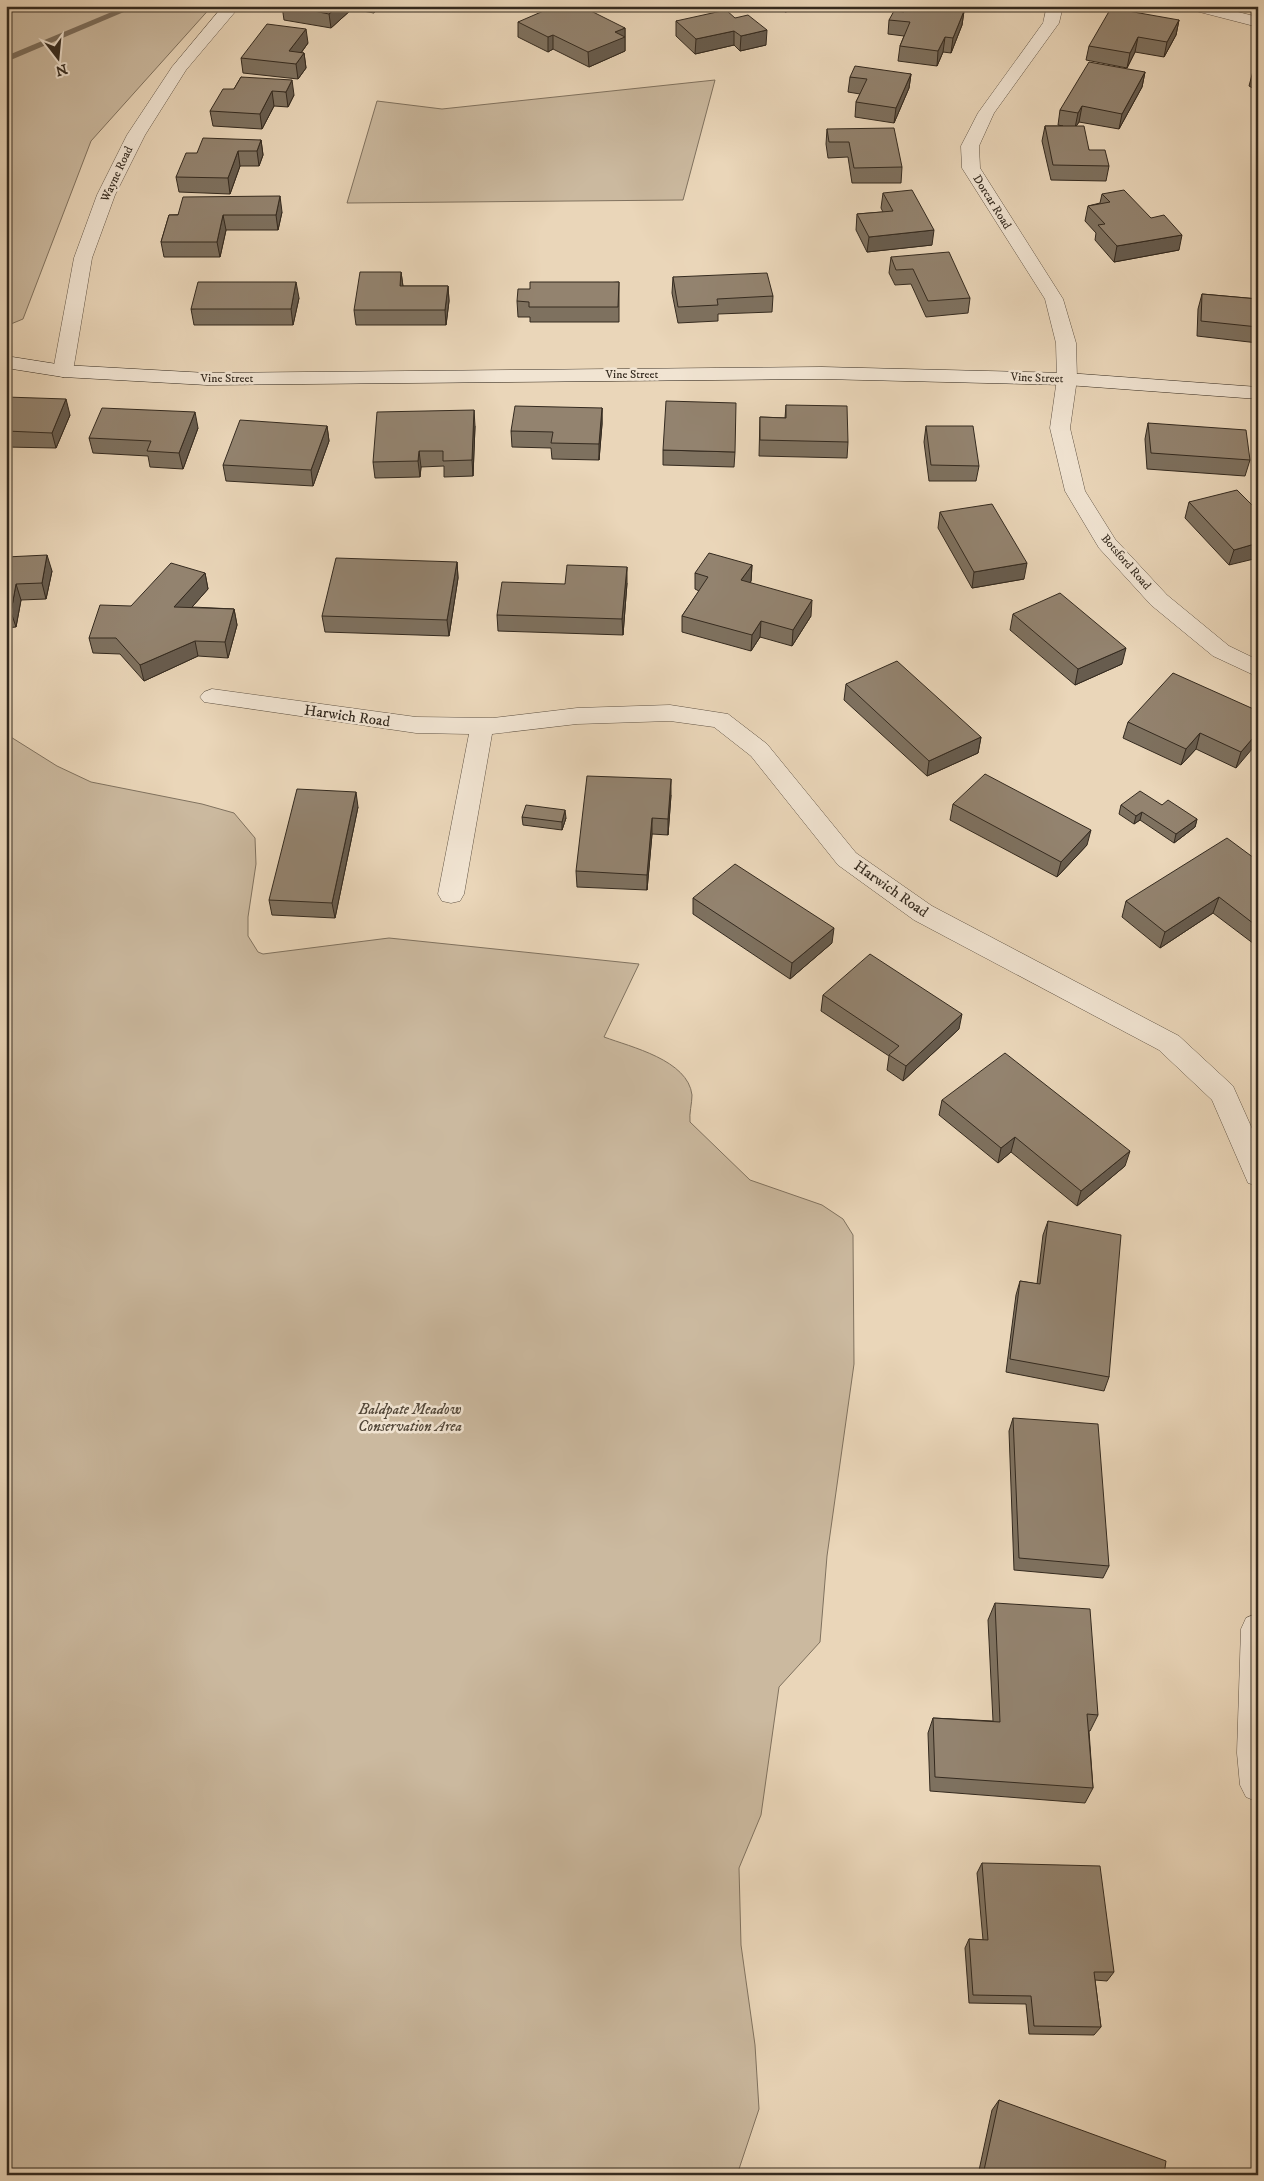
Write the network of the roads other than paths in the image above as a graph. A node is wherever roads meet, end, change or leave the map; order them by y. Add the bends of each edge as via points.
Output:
1 (232, 6) edge
2 (1055, 6) edge
3 (1194, 6) edge
4 (1258, 22) edge
5 (6, 362) edge
6 (63, 371) junction
7 (1067, 379) junction
8 (1258, 393) edge
9 (1258, 670) edge
10 (212, 698) dead end
11 (482, 726) junction
12 (451, 894) dead end
13 (1258, 1175) edge
14 (1258, 1628) edge
15 (1258, 1785) edge

1 - 6 street, Wayne Road via 180,67 136,135 106,195 82,258
2 - 7 street, Dorcar Road via 1051,23 986,113 970,146 970,168 1054,299 1066,343
3 - 4 street
5 - 6 street, Vine Street
6 - 7 street, Vine Street via 207,379 822,373
7 - 8 street, Vine Street
7 - 9 street, Botsford Road via 1060,428 1075,492 1107,543 1159,600 1221,651
10 - 11 street, Harwich Road via 416,725
11 - 12 street
11 - 13 street, Harwich Road via 576,716 670,712 720,720 759,750 841,852 923,913 1169,1043 1223,1094
14 - 15 street via 1254,1753

